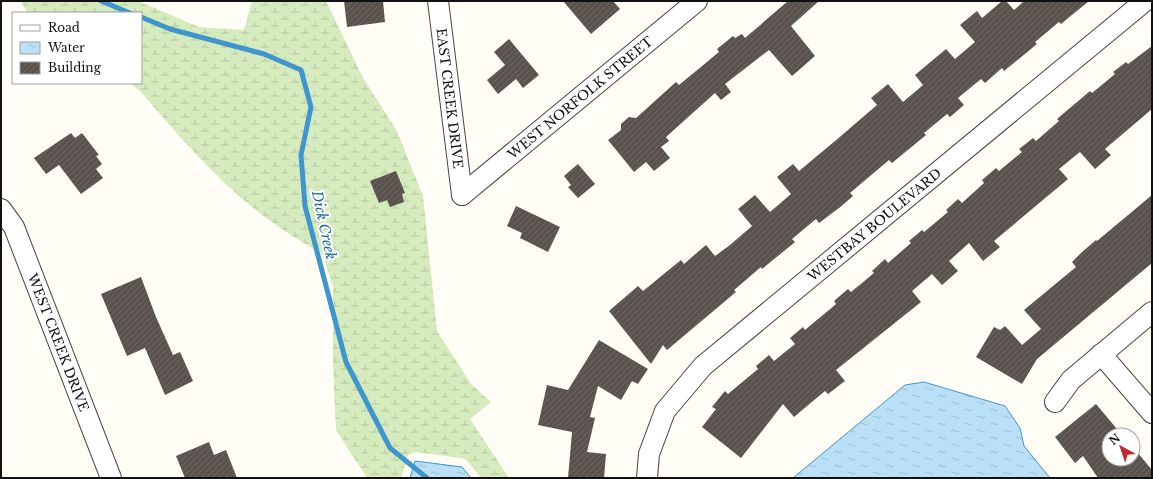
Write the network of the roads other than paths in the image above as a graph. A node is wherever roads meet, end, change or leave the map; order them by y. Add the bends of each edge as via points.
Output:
1 (438, 1) edge
2 (697, 1) edge
3 (1145, 1) edge
4 (462, 195) joint
5 (1, 209) edge
6 (1152, 312) edge
7 (1101, 354) junction
8 (1055, 402) dead end
9 (1152, 413) edge
10 (111, 478) edge
11 (647, 478) edge

1 - 4 street, EAST CREEK DRIVE
2 - 4 street, WEST NORFOLK STREET
3 - 11 street, WESTBAY BOULEVARD via 703,366 665,411 649,454
5 - 10 street, WEST CREEK DRIVE via 14,227
6 - 7 street
7 - 8 street via 1071,380
7 - 9 street

